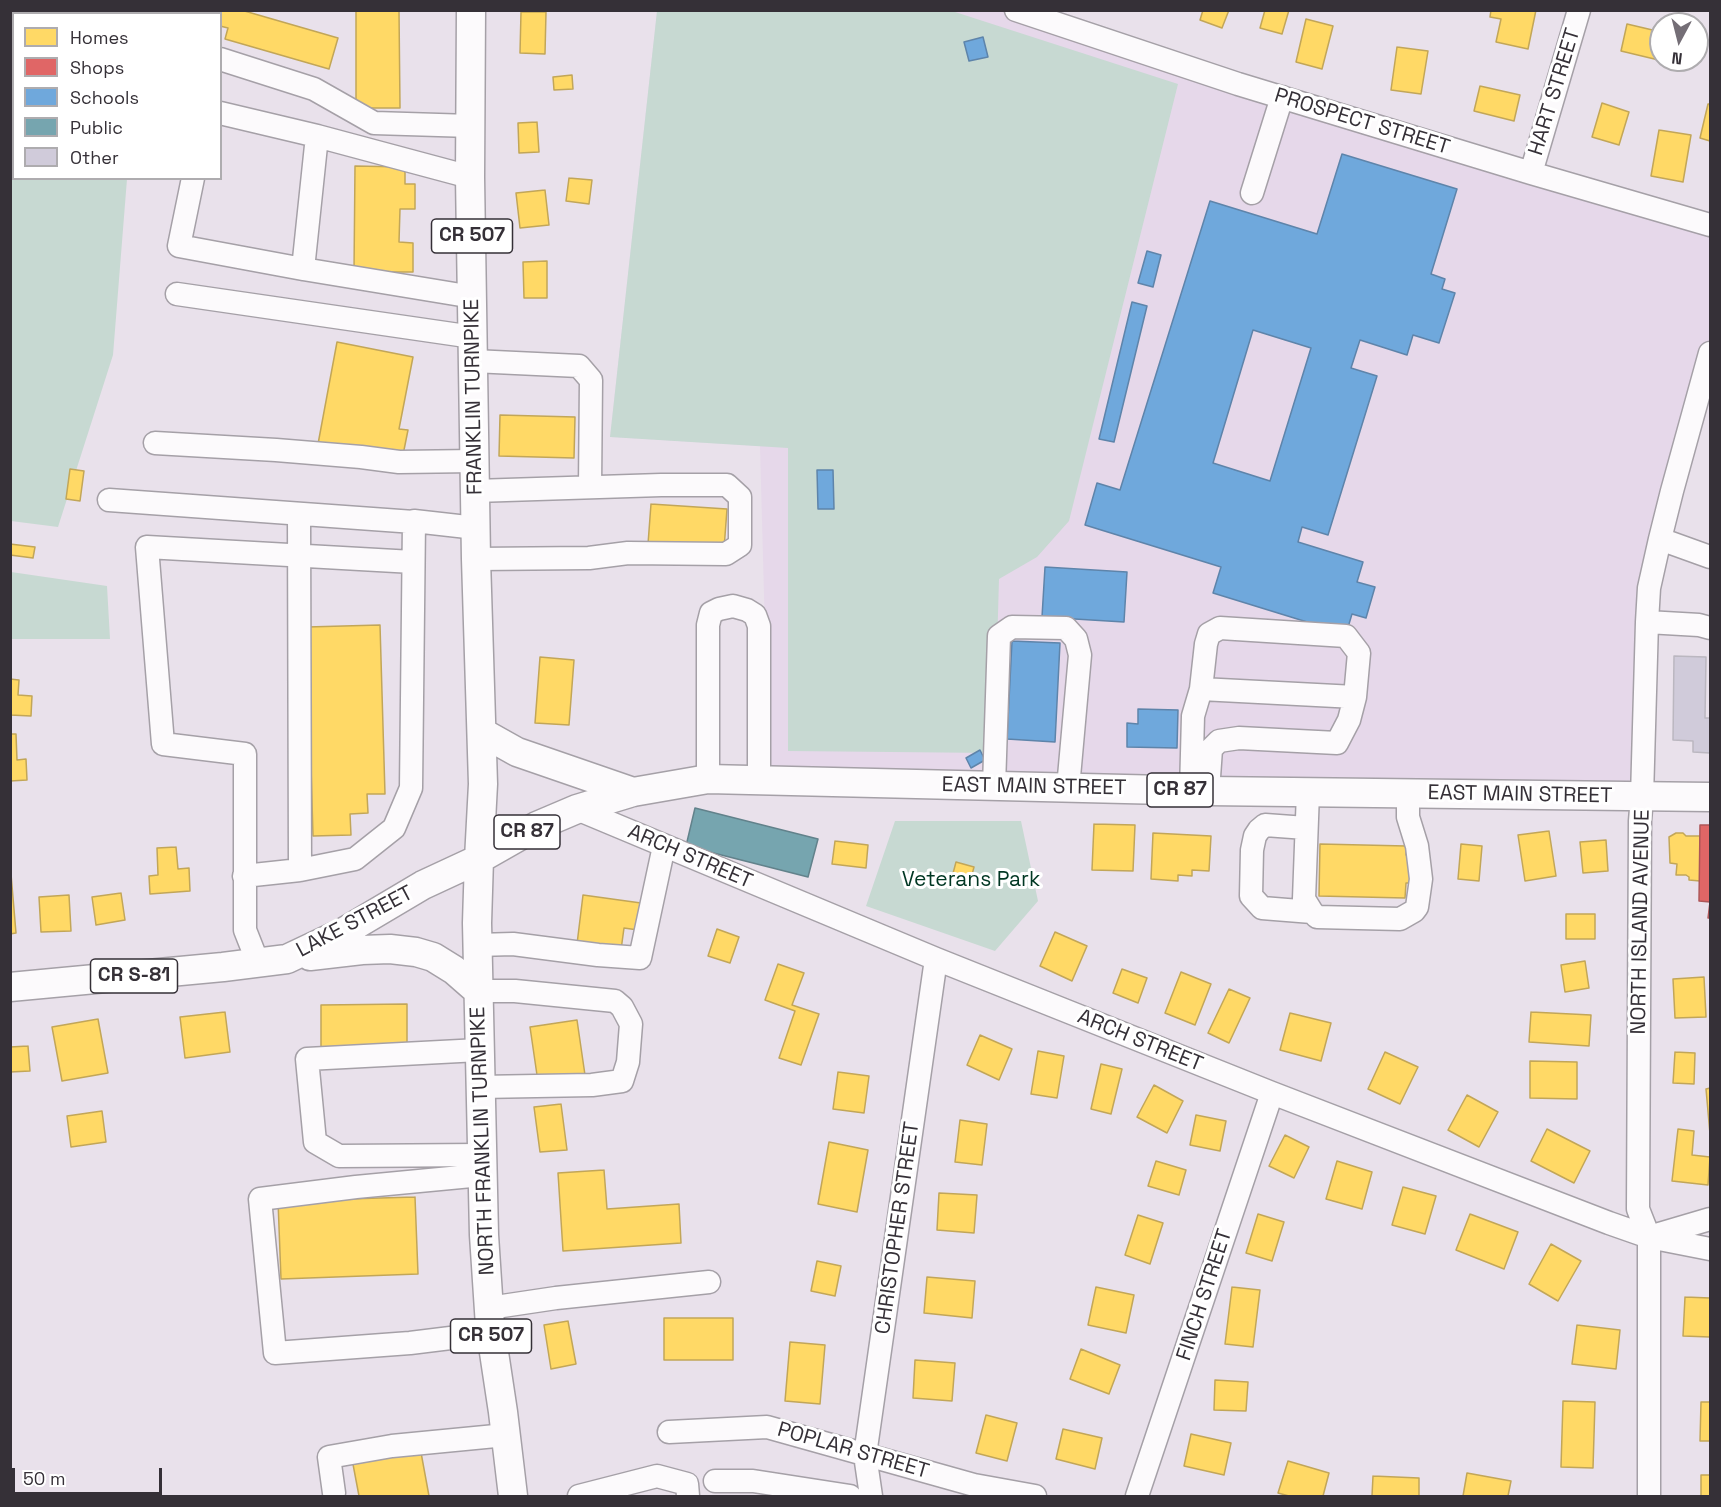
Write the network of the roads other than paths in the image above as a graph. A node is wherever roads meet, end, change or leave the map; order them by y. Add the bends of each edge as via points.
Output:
1 (471, 10) edge
2 (1016, 10) edge
3 (1579, 10) edge
4 (222, 60) edge
5 (1282, 97) junction
6 (222, 113) edge
7 (471, 126) junction
8 (317, 136) junction
9 (1531, 173) junction
10 (470, 177) junction
11 (193, 180) edge
12 (1252, 193) dead end
13 (1710, 225) edge
14 (303, 268) junction
15 (177, 294) dead end
16 (473, 297) junction
17 (473, 349) junction
18 (1710, 355) edge
19 (154, 443) dead end
20 (475, 460) junction
21 (590, 487) junction
22 (475, 490) junction
23 (109, 500) dead end
24 (299, 514) junction
25 (414, 522) junction
26 (476, 528) junction
27 (1660, 539) junction
28 (300, 555) junction
29 (1710, 557) edge
30 (476, 559) junction
31 (413, 562) junction
32 (1647, 622) junction
33 (1710, 628) edge
34 (1201, 689) junction
35 (1355, 697) junction
36 (483, 733) junction
37 (708, 779) junction
38 (759, 780) junction
39 (483, 784) joint
40 (994, 786) junction
41 (1068, 788) junction
42 (1199, 791) junction
43 (633, 792) junction
44 (1308, 792) junction
45 (1408, 794) junction
46 (1642, 797) junction
47 (1710, 797) edge
48 (577, 809) junction
49 (1306, 828) junction
50 (664, 846) junction
51 (478, 859) junction
52 (300, 870) junction
53 (244, 876) junction
54 (1312, 912) junction
55 (477, 945) junction
56 (287, 958) junction
57 (936, 959) junction
58 (258, 963) junction
59 (10, 987) edge
60 (478, 991) junction
61 (479, 1050) junction
62 (480, 1087) junction
63 (1272, 1093) junction
64 (482, 1165) junction
65 (1710, 1219) edge
66 (1649, 1237) junction
67 (1710, 1249) edge
68 (709, 1282) dead end
69 (490, 1321) junction
70 (669, 1432) dead end
71 (506, 1435) junction
72 (866, 1455) junction
73 (715, 1481) dead end
74 (334, 1492) dead end
75 (513, 1497) edge
76 (579, 1497) edge
77 (688, 1497) edge
78 (850, 1497) edge
79 (871, 1497) edge
80 (1035, 1497) edge
81 (1137, 1497) edge
82 (1649, 1497) edge

1 - 7 main road, FRANKLIN TURNPIKE / CR 507
2 - 5 street, PROSPECT STREET
3 - 9 street, HART STREET
4 - 7 street via 314,89 374,123
5 - 9 street, PROSPECT STREET
5 - 12 street
6 - 8 street
7 - 10 main road, FRANKLIN TURNPIKE / CR 507
8 - 10 street
8 - 14 street
9 - 13 street, PROSPECT STREET
10 - 16 main road, FRANKLIN TURNPIKE / CR 507
11 - 14 street via 179,246
14 - 16 street
15 - 17 street
16 - 17 main road, FRANKLIN TURNPIKE / CR 507
17 - 20 main road, FRANKLIN TURNPIKE / CR 507
17 - 21 street via 579,366 591,380
18 - 27 street, NORTH ISLAND AVENUE
19 - 20 street via 399,462
20 - 22 main road, FRANKLIN TURNPIKE / CR 507
21 - 22 street
21 - 30 street via 727,485 740,497 740,544 726,554
22 - 26 main road, FRANKLIN TURNPIKE / CR 507
23 - 24 street
24 - 25 street
24 - 28 street
25 - 26 street
25 - 31 street
26 - 30 main road, FRANKLIN TURNPIKE / CR 507
27 - 29 street
27 - 32 street, NORTH ISLAND AVENUE via 1649,588
28 - 31 street
28 - 52 street
28 - 53 street via 147,547 163,744 245,754
30 - 36 main road, FRANKLIN TURNPIKE / CR 507
31 - 52 street via 411,788 394,828 355,859
32 - 33 street
32 - 46 street, NORTH ISLAND AVENUE
34 - 35 street
34 - 35 street via 1209,634 1220,628 1346,636 1359,654
34 - 42 street via 1193,716
35 - 42 street via 1337,743 1239,738 1220,741 1211,749
36 - 39 main road, FRANKLIN TURNPIKE / CR 507
36 - 43 main road via 517,752
37 - 38 main road, EAST MAIN STREET / CR 87
37 - 38 street via 708,625 711,613 733,606 755,615 759,626
37 - 43 main road, EAST MAIN STREET / CR 87
38 - 40 main road, EAST MAIN STREET / CR 87
39 - 51 main road, NORTH FRANKLIN TURNPIKE / CR 507
40 - 41 main road, EAST MAIN STREET / CR 87
40 - 41 street via 999,636 1012,627 1066,628 1076,639 1080,655
41 - 42 main road, EAST MAIN STREET / CR 87
42 - 44 main road, EAST MAIN STREET / CR 87
43 - 48 main road, EAST MAIN STREET
44 - 45 main road, EAST MAIN STREET / CR 87
44 - 49 street
45 - 46 main road, EAST MAIN STREET / CR 87
45 - 54 street via 1408,817 1421,879 1414,911 1400,919 1317,917
46 - 47 main road, EAST MAIN STREET / CR 87
46 - 66 street, NORTH ISLAND AVENUE via 1638,1209
48 - 50 street, ARCH STREET
48 - 51 main road, CR 87
49 - 54 street via 1304,899
49 - 54 street via 1265,825 1259,830 1252,850 1251,896 1262,908
50 - 55 street via 640,958 513,944
50 - 57 street, ARCH STREET
51 - 55 main road, NORTH FRANKLIN TURNPIKE / CR 507
51 - 56 main road, LAKE STREET / CR S-81 via 423,885 342,933
52 - 53 street
53 - 58 street via 245,930
55 - 60 main road, NORTH FRANKLIN TURNPIKE / CR 507
56 - 58 main road, LAKE STREET / CR S-81
56 - 60 main road via 362,950 416,952 454,970
57 - 63 street, ARCH STREET
57 - 72 street, CHRISTOPHER STREET
58 - 59 main road, LAKE STREET / CR S-81
60 - 61 main road, NORTH FRANKLIN TURNPIKE / CR 507
60 - 62 street via 615,1001 631,1024 622,1081
61 - 62 main road, NORTH FRANKLIN TURNPIKE / CR 507
61 - 64 street via 307,1059 315,1142 339,1156
62 - 64 main road, NORTH FRANKLIN TURNPIKE / CR 507
63 - 66 street, ARCH STREET
63 - 81 street, FINCH STREET
64 - 69 main road, NORTH FRANKLIN TURNPIKE / CR 507
64 - 69 street via 260,1199 275,1353 410,1343
65 - 66 street
66 - 67 street, ARCH STREET
66 - 82 street, NORTH ISLAND AVENUE
68 - 69 street via 556,1298
69 - 71 main road, NORTH FRANKLIN TURNPIKE / CR 507
70 - 72 street, POPLAR STREET via 767,1427
71 - 74 street via 392,1446 330,1457
71 - 75 main road, NORTH FRANKLIN TURNPIKE / CR 507
72 - 79 street, CHRISTOPHER STREET
72 - 80 street, POPLAR STREET via 974,1485
73 - 78 street via 753,1481
76 - 77 street via 657,1476 687,1484

